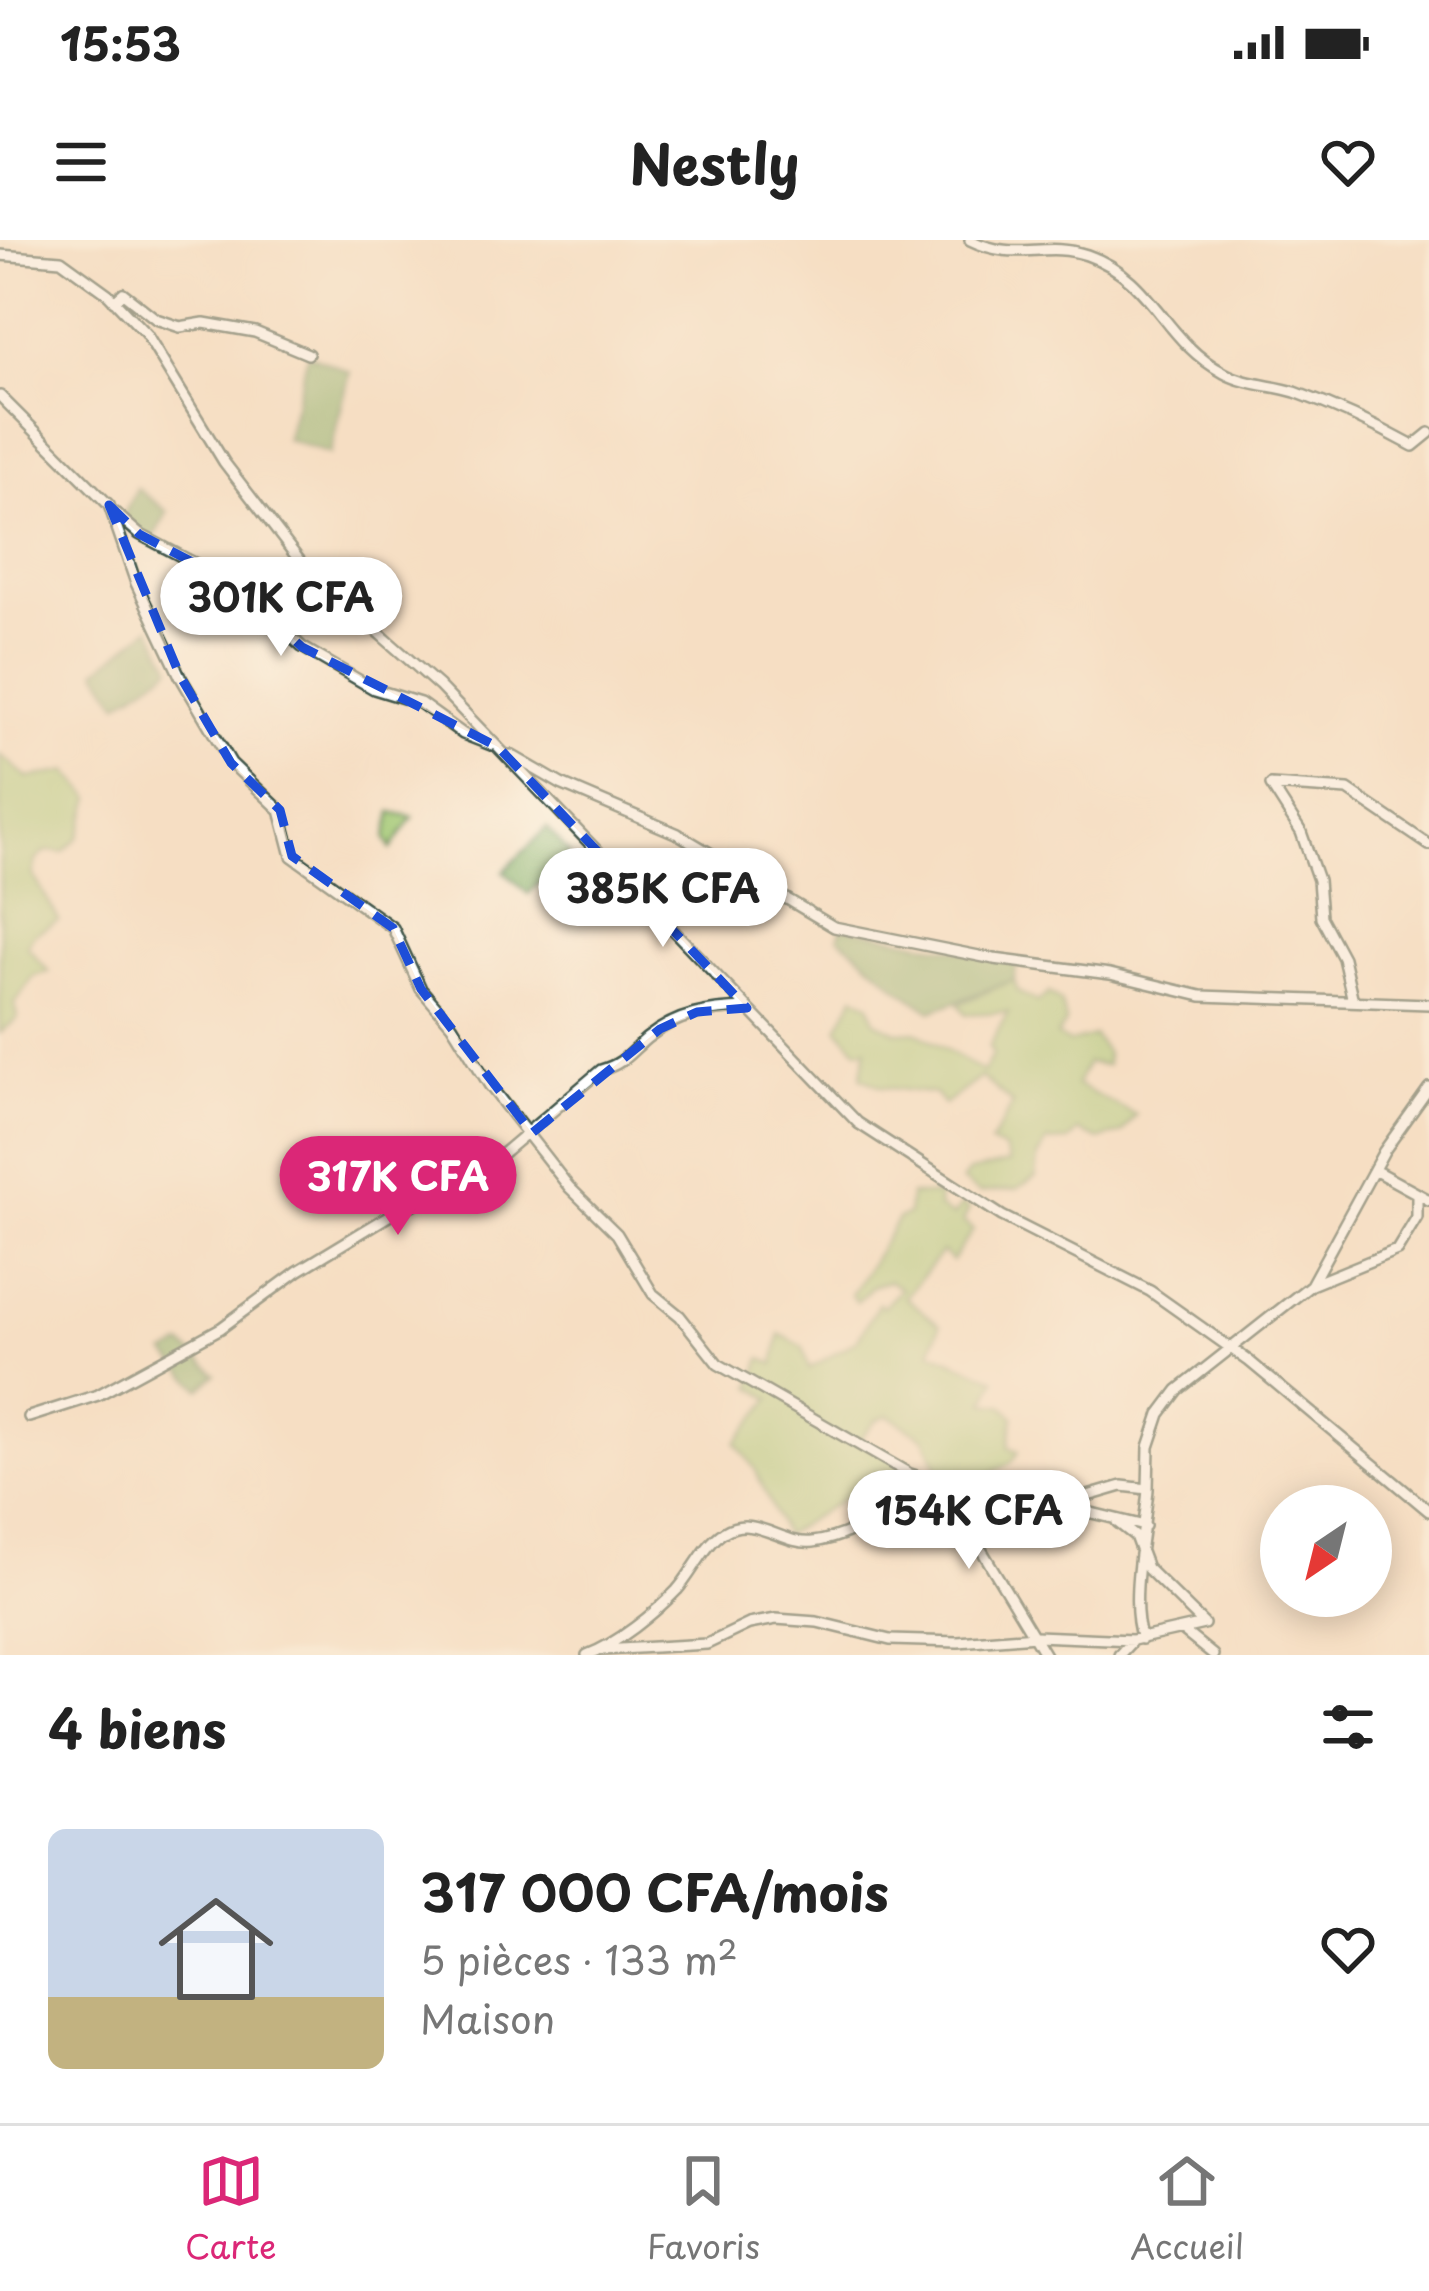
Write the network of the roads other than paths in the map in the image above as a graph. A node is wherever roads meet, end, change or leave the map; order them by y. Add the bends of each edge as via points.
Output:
1 (970, 240) edge
2 (0, 255) edge
3 (114, 301) junction
4 (308, 354) dead end
5 (0, 396) edge
6 (1429, 433) edge
7 (109, 506) junction
8 (498, 747) junction
9 (1429, 845) edge
10 (1353, 1001) junction
11 (1429, 1004) edge
12 (747, 1008) junction
13 (1429, 1088) edge
14 (532, 1133) junction
15 (1375, 1170) junction
16 (1417, 1195) junction
17 (1429, 1200) edge
18 (1311, 1285) junction
19 (1231, 1347) junction
20 (29, 1417) dead end
21 (949, 1486) junction
22 (1148, 1489) junction
23 (1057, 1504) junction
24 (1429, 1511) edge
25 (1117, 1522) junction
26 (1145, 1526) junction
27 (1143, 1562) junction
28 (1182, 1630) junction
29 (1036, 1636) junction
30 (1004, 1639) junction
31 (1137, 1639) junction
32 (603, 1649) junction
33 (1193, 1650) edge
34 (587, 1655) edge
35 (985, 1655) edge
36 (1045, 1655) edge
37 (1119, 1655) edge
38 (1213, 1655) edge

1 - 6 street via 1016,255 1086,255 1144,289 1165,326 1222,372 1294,392 1413,446
2 - 3 street via 61,260
3 - 4 street via 123,293 180,327 204,322 255,332
3 - 8 street via 146,334 264,522
5 - 7 street
7 - 8 street via 139,535 234,584 302,647
7 - 14 street via 180,676 230,763 280,810 292,856 393,928 421,989
8 - 10 street via 678,834 834,927 1201,996
8 - 12 street
9 - 10 street via 1348,790 1271,785 1301,832
10 - 11 street
12 - 14 street via 697,1012 660,1029
12 - 19 street via 858,1123 900,1154 1131,1279
13 - 15 street
14 - 20 street via 470,1181 397,1211 221,1328 98,1395
14 - 21 street via 564,1182 625,1245 653,1294 718,1364 897,1468
15 - 16 street
15 - 18 street
16 - 17 street
16 - 18 street via 1417,1217 1393,1254
18 - 19 street
19 - 22 street via 1160,1414
19 - 24 street
21 - 23 street via 1011,1506
21 - 29 street
21 - 32 street via 813,1542 748,1527 724,1532 676,1591
22 - 23 street via 1123,1486
22 - 26 street
23 - 25 street
25 - 26 street
25 - 27 street via 1135,1535
26 - 27 street
27 - 28 street via 1204,1624
27 - 31 street via 1134,1599
28 - 31 street
28 - 33 street
29 - 30 street
29 - 31 street
29 - 36 street
30 - 32 street via 890,1640 776,1619 717,1642
30 - 35 street
31 - 37 street
32 - 34 street
33 - 38 street

